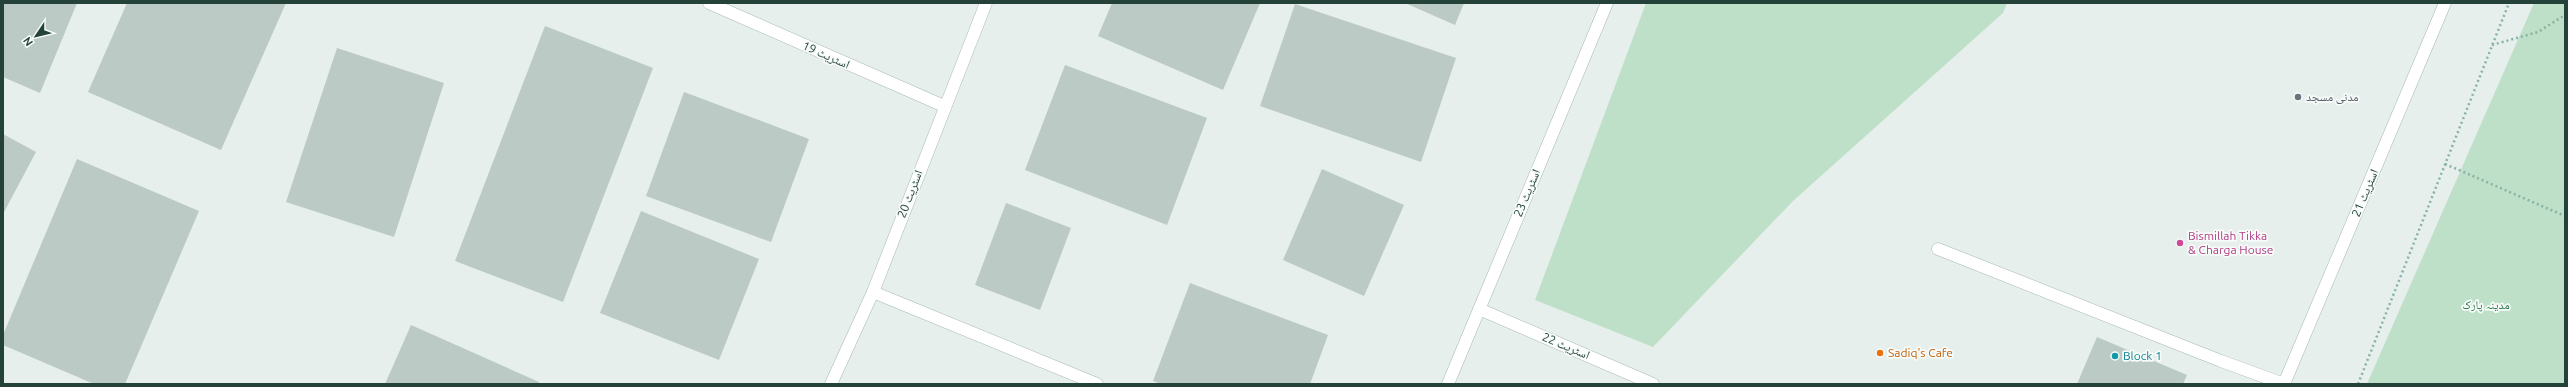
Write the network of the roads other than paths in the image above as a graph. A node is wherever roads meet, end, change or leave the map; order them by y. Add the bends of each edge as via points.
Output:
1 (709, 3) edge
2 (986, 3) edge
3 (1607, 3) edge
4 (2445, 3) edge
5 (944, 106) junction
6 (1938, 249) dead end
7 (873, 292) junction
8 (1479, 309) junction
9 (831, 384) edge
10 (1097, 384) edge
11 (1448, 384) edge
12 (1653, 384) edge
13 (2284, 384) edge

1 - 5 street, اسٹریٹ 19
2 - 5 street, اسٹریٹ 20
3 - 8 street, اسٹریٹ 23
4 - 13 street, اسٹریٹ 21
5 - 7 street, اسٹریٹ 20
6 - 13 street via 2221,362
7 - 9 street, اسٹریٹ 20
7 - 10 street
8 - 11 street, اسٹریٹ 23
8 - 12 street, اسٹریٹ 22

